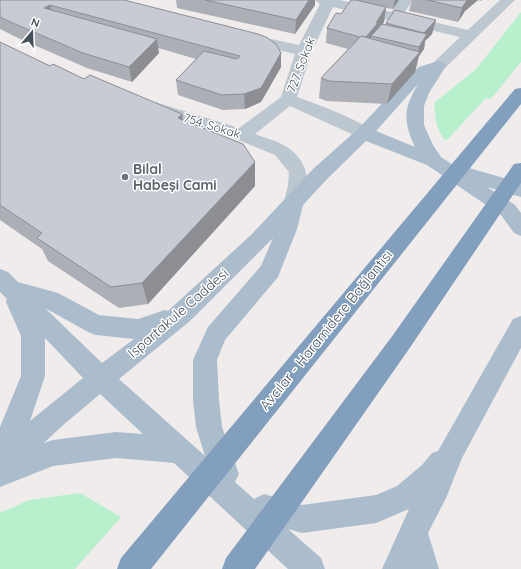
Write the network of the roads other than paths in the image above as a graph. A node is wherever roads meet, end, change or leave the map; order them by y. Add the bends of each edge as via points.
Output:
1 (327, 0) edge
2 (406, 0) edge
3 (508, 0) edge
4 (395, 17) junction
5 (235, 35) edge
6 (470, 35) junction
7 (304, 51) junction
8 (438, 66) junction
9 (520, 94) edge
10 (288, 99) junction
11 (142, 103) edge
12 (364, 133) junction
13 (242, 135) junction
14 (434, 161) junction
15 (521, 169) edge
16 (521, 190) edge
17 (294, 202) junction
18 (521, 228) edge
19 (5, 283) edge
20 (182, 314) junction
21 (521, 326) edge
22 (101, 379) junction
23 (452, 449) junction
24 (180, 450) junction
25 (0, 454) edge
26 (0, 466) edge
27 (0, 473) edge
28 (234, 500) junction
29 (413, 532) junction
30 (132, 569) edge
31 (237, 569) edge
32 (310, 569) edge
33 (397, 569) edge
34 (424, 569) edge

1 - 4 street
1 - 7 street, 727. Sokak
2 - 4 street
3 - 6 street
4 - 6 street
5 - 7 street
6 - 8 street
7 - 10 street, 727. Sokak
8 - 12 main road, Ispartakule Caddesi via 424,70 416,77
8 - 14 main road via 421,93 416,106 415,125
9 - 30 highway, Avcılar - Haramidere Bağlantısı
10 - 12 street
10 - 13 street, 727. Sokak
11 - 13 street, 754. Sokak
12 - 14 main road
12 - 17 main road, Ispartakule Caddesi
13 - 17 street, 754. Sokak via 281,151 292,162 298,172
14 - 16 main road via 476,178
14 - 18 main road via 508,210
15 - 31 highway via 401,342
17 - 20 main road, Ispartakule Caddesi
17 - 28 main road via 287,229 270,271 216,334 205,360 209,427
19 - 20 main road via 50,300 96,325 138,329
19 - 22 main road
19 - 25 main road via 33,336 33,376 15,426
20 - 22 main road, Ispartakule Caddesi
21 - 23 main road
22 - 24 main road
22 - 26 main road, Ispartakule Caddesi
23 - 28 main road via 432,475 407,496 376,509 302,519
23 - 29 main road via 436,488
24 - 27 main road via 116,444 54,453
24 - 28 main road
28 - 32 main road
29 - 33 main road
29 - 34 main road

